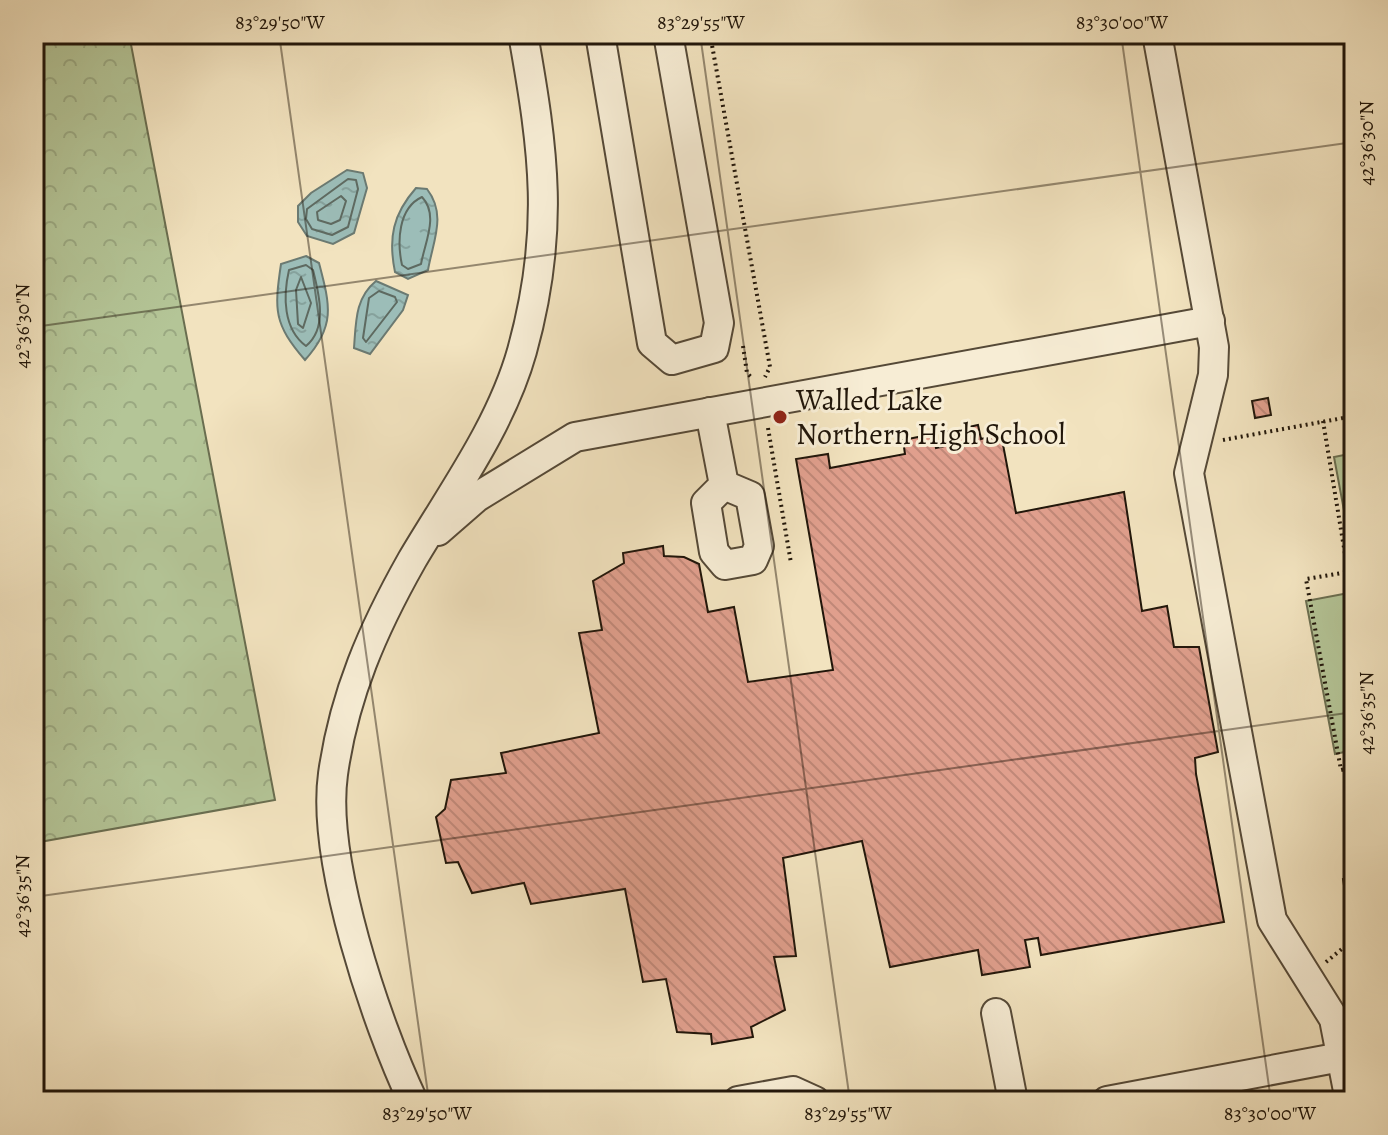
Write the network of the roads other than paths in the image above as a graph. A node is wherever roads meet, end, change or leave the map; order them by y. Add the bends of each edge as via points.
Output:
1 (523, 34) edge
2 (600, 34) edge
3 (668, 34) edge
4 (1157, 34) edge
5 (1210, 321) junction
6 (710, 412) junction
7 (724, 485) dead end
8 (422, 544) junction
9 (996, 1013) dead end
10 (1341, 1057) junction
11 (413, 1101) edge
12 (738, 1101) edge
13 (815, 1101) edge
14 (1013, 1101) edge
15 (1107, 1101) edge
16 (1350, 1101) edge

1 - 8 lane via 543,150 545,208 537,285 521,354 493,421
2 - 3 lane via 652,343 672,360 714,348 719,323
4 - 5 lane
5 - 6 lane
5 - 10 lane via 1213,375 1189,473 1272,920 1334,1019
6 - 7 lane
6 - 8 lane via 575,437 477,497
8 - 11 lane via 374,627 332,776 339,870 368,983
9 - 14 lane
10 - 15 lane
10 - 16 lane
12 - 13 lane via 793,1091

